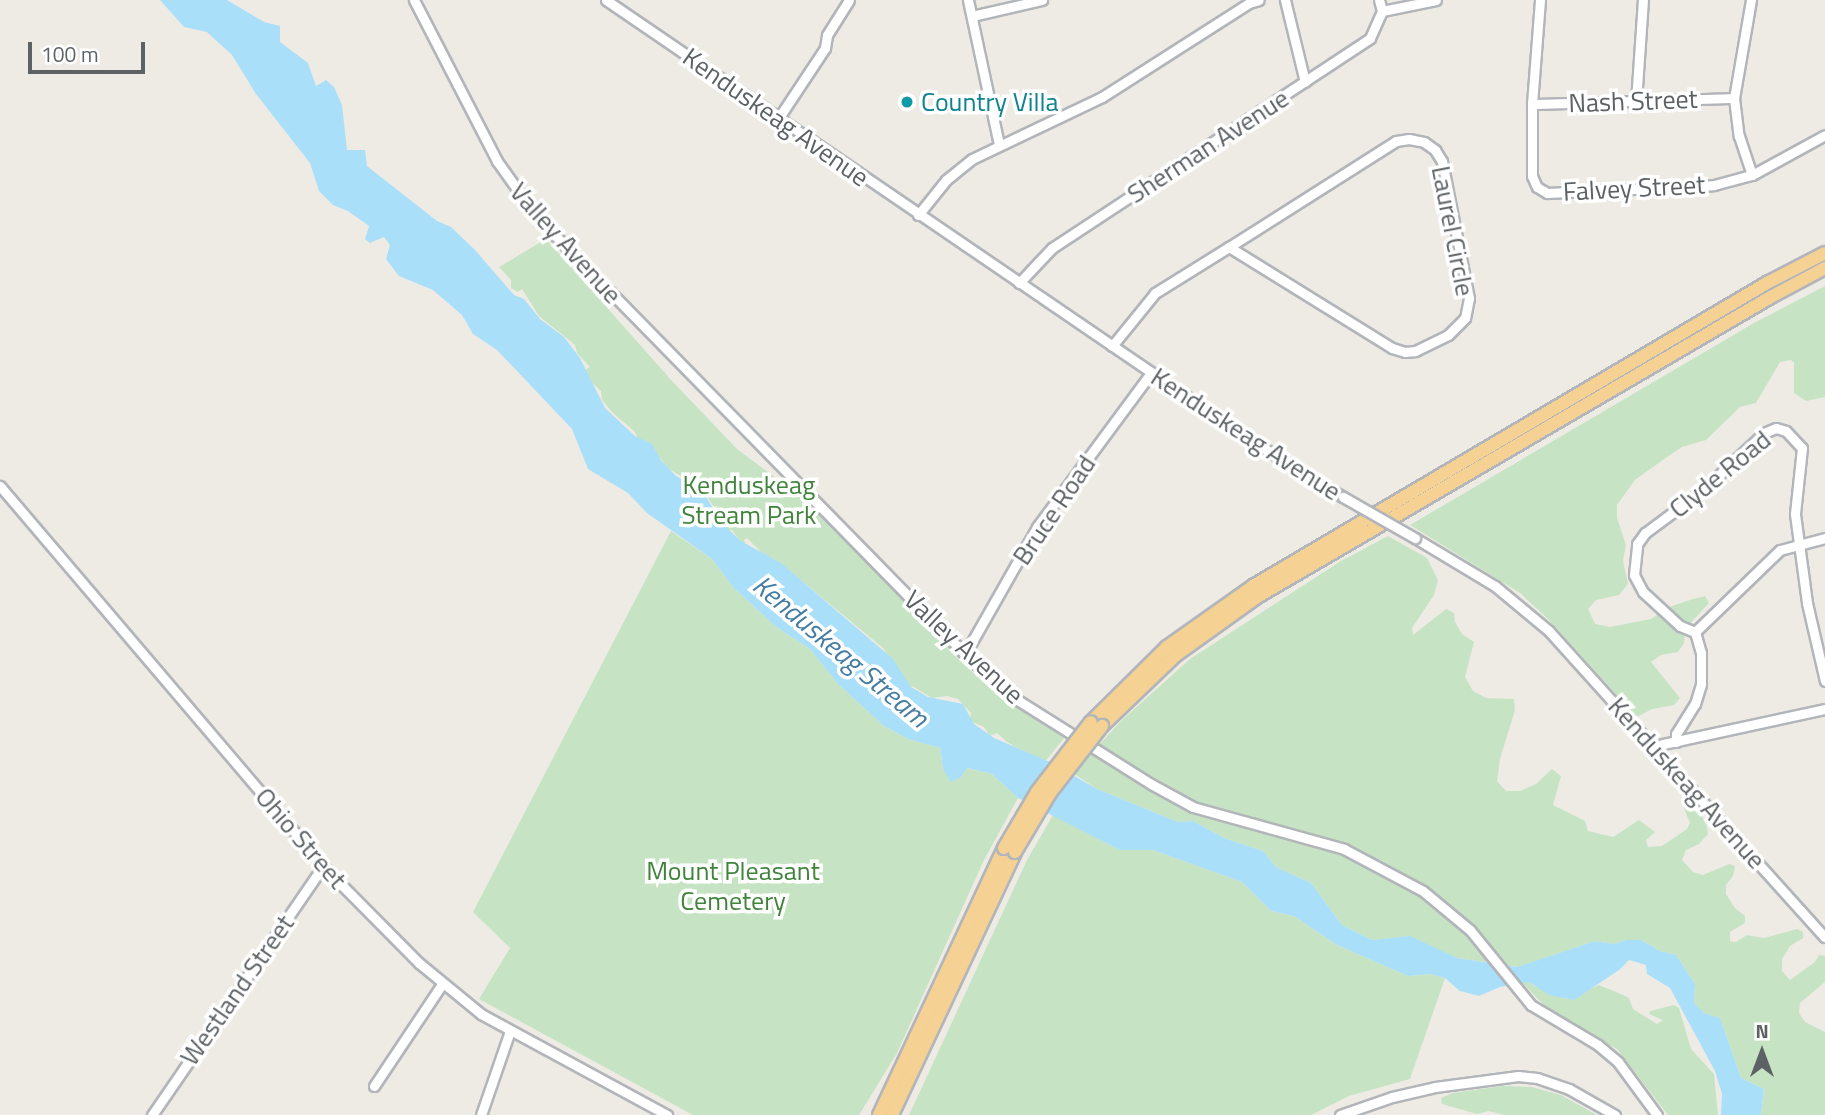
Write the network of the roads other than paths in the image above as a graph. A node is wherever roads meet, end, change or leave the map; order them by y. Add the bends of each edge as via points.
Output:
1 (414, 0) edge
2 (606, 0) edge
3 (849, 0) edge
4 (968, 0) edge
5 (1042, 0) edge
6 (1259, 0) edge
7 (1285, 0) edge
8 (1380, 0) edge
9 (1436, 0) edge
10 (1540, 0) edge
11 (1643, 0) edge
12 (1751, 0) edge
13 (1382, 11) junction
14 (972, 16) junction
15 (1305, 82) junction
16 (1734, 98) junction
17 (1636, 102) junction
18 (1532, 104) junction
19 (778, 119) junction
20 (1825, 135) edge
21 (999, 145) junction
22 (1752, 175) junction
23 (918, 215) junction
24 (1229, 247) junction
25 (1825, 253) edge
26 (1825, 268) edge
27 (1019, 283) junction
28 (1112, 346) junction
29 (1152, 373) junction
30 (0, 486) edge
31 (1825, 538) edge
32 (1798, 544) junction
33 (1695, 632) junction
34 (965, 654) junction
35 (1825, 681) edge
36 (1825, 709) edge
37 (1097, 724) junction
38 (1676, 741) junction
39 (1656, 750) junction
40 (1010, 850) junction
41 (323, 866) junction
42 (1825, 937) edge
43 (442, 984) junction
44 (510, 1031) junction
45 (374, 1086) dead end
46 (648, 1111) edge
47 (152, 1115) edge
48 (481, 1115) edge
49 (667, 1115) edge
50 (877, 1115) edge
51 (892, 1115) edge
52 (1340, 1115) edge
53 (1615, 1115) edge
54 (1657, 1115) edge

1 - 34 street, Valley Avenue via 497,161 542,222
2 - 19 street, Kenduskeag Avenue
3 - 19 street via 827,35 825,48
4 - 14 street
5 - 14 street
6 - 21 street via 1101,97
7 - 15 street
8 - 13 street
9 - 13 street
10 - 18 street, Falvey Street
11 - 17 street
12 - 16 street
13 - 15 street, Sherman Avenue via 1370,38
14 - 21 street
15 - 27 street, Sherman Avenue via 1052,248
16 - 17 street, Nash Street
16 - 22 street via 1739,136
17 - 18 street, Nash Street
18 - 22 street, Falvey Street via 1532,176 1537,187 1548,193 1714,185
19 - 23 street, Kenduskeag Avenue
20 - 22 street, Falvey Street
21 - 23 street via 959,168
23 - 27 street, Kenduskeag Avenue
24 - 24 street, Laurel Circle via 1396,141 1424,142 1442,162 1468,311 1448,335 1405,352
24 - 28 street, Laurel Circle via 1155,293
25 - 37 highway via 1253,586 1167,647
26 - 37 highway via 1257,597 1176,655
27 - 28 street, Kenduskeag Avenue
28 - 29 street, Kenduskeag Avenue
29 - 34 street, Bruce Road via 1037,527
29 - 39 street, Kenduskeag Avenue, bridge via 1279,459 1483,579 1528,612
30 - 41 street, Ohio Street
31 - 32 street
32 - 33 street via 1780,550 1761,565
32 - 33 street, Clyde Road via 1795,514 1802,448 1786,431 1776,428 1764,433 1637,544 1634,575 1643,592 1680,626
32 - 35 street, Clyde Road via 1816,655
33 - 38 street via 1701,653 1701,684
34 - 54 street, Valley Avenue via 1008,694 1193,807 1345,849 1423,891 1470,930 1519,993 1546,1017 1598,1045 1618,1062
36 - 38 street
37 - 40 highway, bridge
38 - 39 street
39 - 42 street, Kenduskeag Avenue
40 - 50 highway
40 - 51 highway
41 - 43 street, Ohio Street
41 - 47 street, Westland Street
43 - 44 street, Ohio Street
43 - 45 street
44 - 46 street, Ohio Street
44 - 48 street
46 - 49 street, Ohio Street
52 - 53 street via 1414,1092 1518,1076 1569,1089

